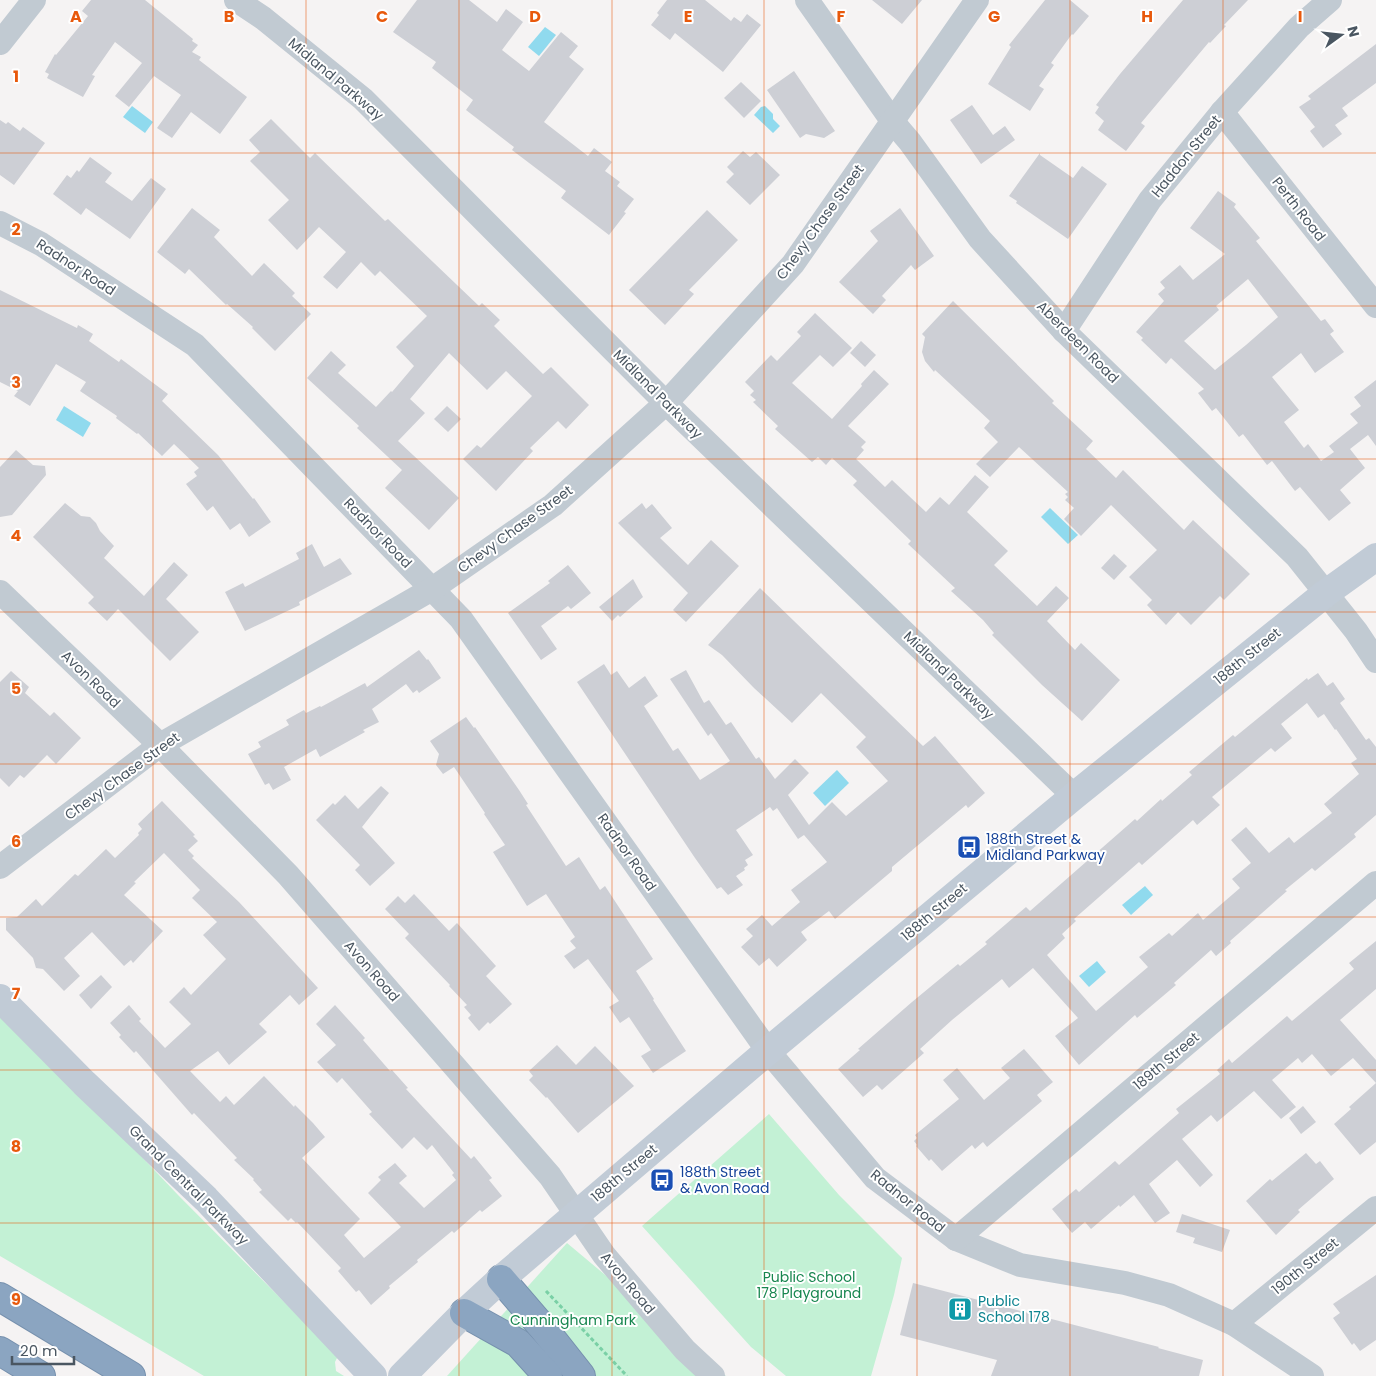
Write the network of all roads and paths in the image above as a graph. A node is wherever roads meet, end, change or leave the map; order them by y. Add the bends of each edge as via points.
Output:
1 (34, 0) edge
2 (236, 0) edge
3 (808, 0) edge
4 (977, 0) edge
5 (1330, 0) edge
6 (0, 43) edge
7 (1222, 112) junction
8 (893, 122) junction
9 (0, 223) edge
10 (1376, 306) edge
11 (1064, 330) junction
12 (666, 403) junction
13 (1376, 557) edge
14 (432, 589) junction
15 (0, 592) edge
16 (1326, 593) junction
17 (1376, 661) edge
18 (160, 745) junction
19 (1074, 796) junction
20 (0, 867) edge
21 (1376, 883) edge
22 (0, 998) edge
23 (768, 1051) junction
24 (1376, 1208) edge
25 (576, 1214) junction
26 (956, 1239) junction
27 (501, 1279) junction
28 (542, 1286) dead end
29 (0, 1297) edge
30 (464, 1313) junction
31 (1234, 1324) junction
32 (0, 1351) edge
33 (40, 1376) edge
34 (131, 1376) edge
35 (373, 1376) edge
36 (402, 1376) edge
37 (548, 1376) edge
38 (581, 1376) edge
39 (627, 1376) edge
40 (713, 1376) edge
41 (1312, 1376) edge

1 - 6 street
2 - 12 street, Midland Parkway via 363,99
3 - 8 street, Aberdeen Road
4 - 8 street, Chevy Chase Street
5 - 7 street, Haddon Street via 1298,27
7 - 10 street, Perth Road
7 - 11 street, Haddon Street via 1150,200
8 - 11 street, Aberdeen Road via 980,240
8 - 12 street, Chevy Chase Street via 793,264
9 - 14 street, Radnor Road via 41,244 195,345
11 - 16 street, Aberdeen Road via 1297,557
12 - 14 street, Chevy Chase Street via 553,505
12 - 19 street, Midland Parkway
13 - 16 street, 188th Street
14 - 18 street, Chevy Chase Street
14 - 23 street, Radnor Road via 461,619
15 - 18 street, Avon Road
16 - 17 street, Aberdeen Road
16 - 19 street, 188th Street
18 - 20 street, Chevy Chase Street
18 - 25 street, Avon Road via 288,874 550,1176
19 - 23 street, 188th Street
21 - 26 street, 189th Street
22 - 35 street, Grand Central Parkway via 206,1199
23 - 25 street, 188th Street
23 - 26 street, Radnor Road via 875,1178
24 - 31 street, 190th Street
25 - 27 street, 188th Street
25 - 40 street, Avon Road via 616,1270 685,1350
26 - 31 street, Radnor Road via 1020,1265 1169,1294
27 - 30 street
27 - 38 highway
28 - 39 path
29 - 34 highway
30 - 36 street
30 - 37 highway via 518,1342
31 - 41 street, Radnor Road
32 - 33 highway

